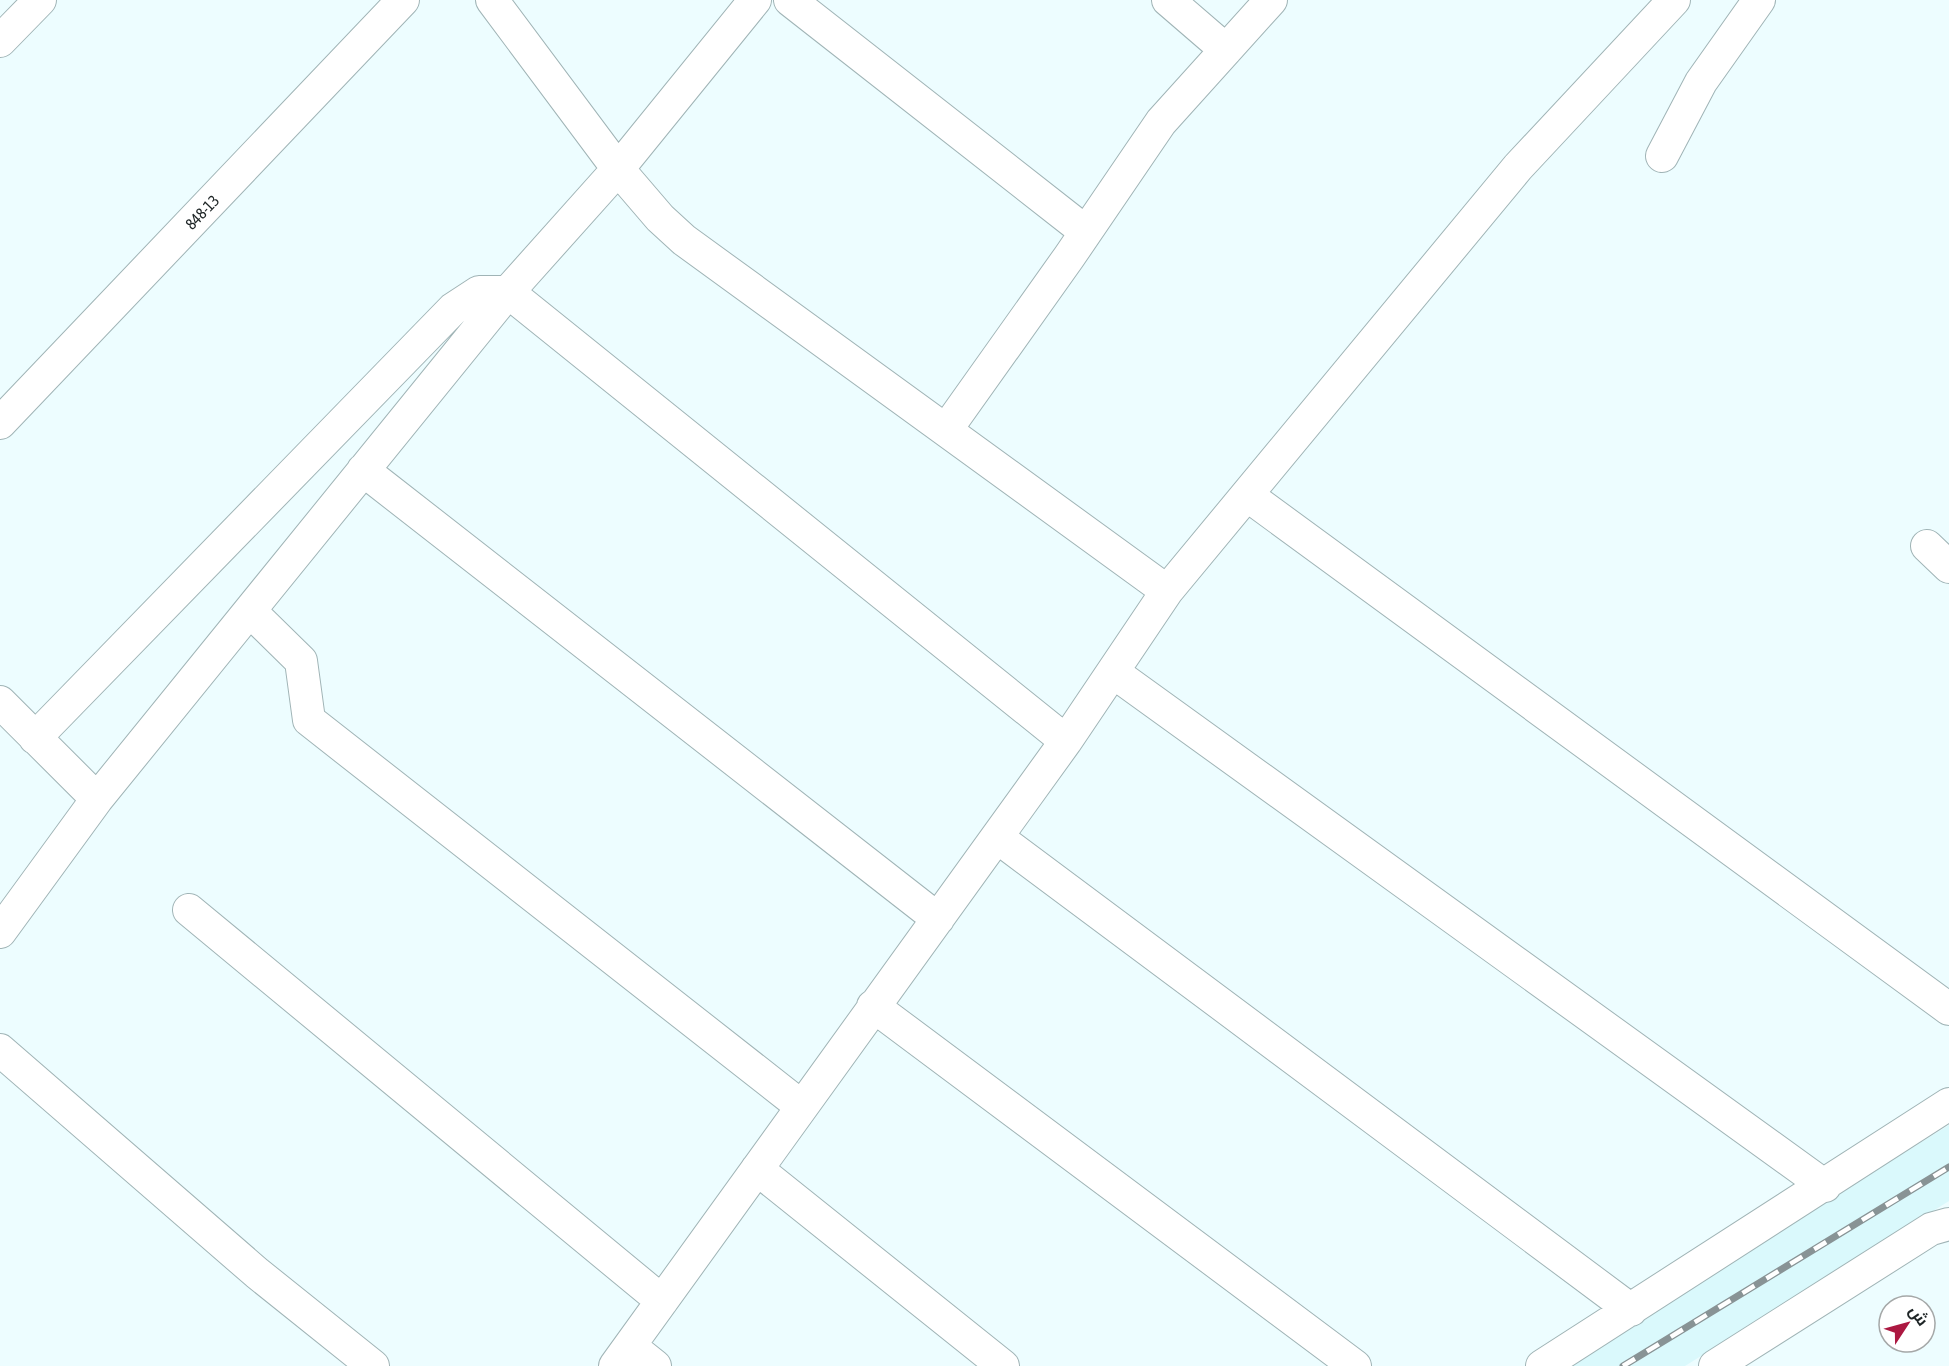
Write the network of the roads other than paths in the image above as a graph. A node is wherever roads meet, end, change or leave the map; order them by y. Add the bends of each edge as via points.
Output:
1 (40, 0) edge
2 (403, 0) edge
3 (492, 0) edge
4 (755, 0) edge
5 (790, 0) edge
6 (1168, 0) edge
7 (1271, 0) edge
8 (1674, 0) edge
9 (1759, 0) edge
10 (0, 41) edge
11 (1226, 50) junction
12 (1662, 156) dead end
13 (618, 169) junction
14 (1086, 232) junction
15 (508, 292) junction
16 (0, 423) edge
17 (946, 430) junction
18 (363, 470) junction
19 (1247, 495) junction
20 (1167, 591) junction
21 (250, 610) junction
22 (1113, 672) junction
23 (0, 702) edge
24 (36, 738) junction
25 (1066, 741) junction
26 (97, 799) junction
27 (998, 837) junction
28 (189, 910) dead end
29 (938, 920) junction
30 (0, 932) edge
31 (873, 1006) junction
32 (1949, 1009) edge
33 (0, 1050) edge
34 (1949, 1104) edge
35 (801, 1106) junction
36 (757, 1169) junction
37 (1825, 1186) junction
38 (1949, 1224) edge
39 (662, 1301) junction
40 (1631, 1310) junction
41 (622, 1356) edge
42 (373, 1366) edge
43 (655, 1366) edge
44 (1003, 1366) edge
45 (1355, 1366) edge
46 (1542, 1366) edge
47 (1715, 1366) edge

1 - 10 street
2 - 16 street, 848-13
3 - 13 street
4 - 13 street
5 - 14 street
6 - 11 street
7 - 11 street
8 - 19 street via 1518,167
9 - 12 street via 1701,82
11 - 14 street via 1161,122
13 - 15 street
13 - 17 street via 684,240
14 - 17 street
15 - 18 street
15 - 24 street via 479,291 453,309
15 - 25 street
17 - 20 street
18 - 21 street
18 - 29 street
19 - 20 street
19 - 32 street
20 - 22 street
21 - 26 street
21 - 35 street via 301,662 309,720
22 - 25 street
22 - 37 street
23 - 24 street
24 - 26 street
25 - 27 street
26 - 30 street
27 - 29 street
27 - 40 street
28 - 39 street
29 - 31 street
31 - 35 street
31 - 45 street
33 - 42 street via 257,1273
34 - 37 street
35 - 36 street
36 - 39 street
36 - 44 street
37 - 40 street
38 - 47 street via 1931,1229
39 - 41 street
40 - 46 street
41 - 43 street

